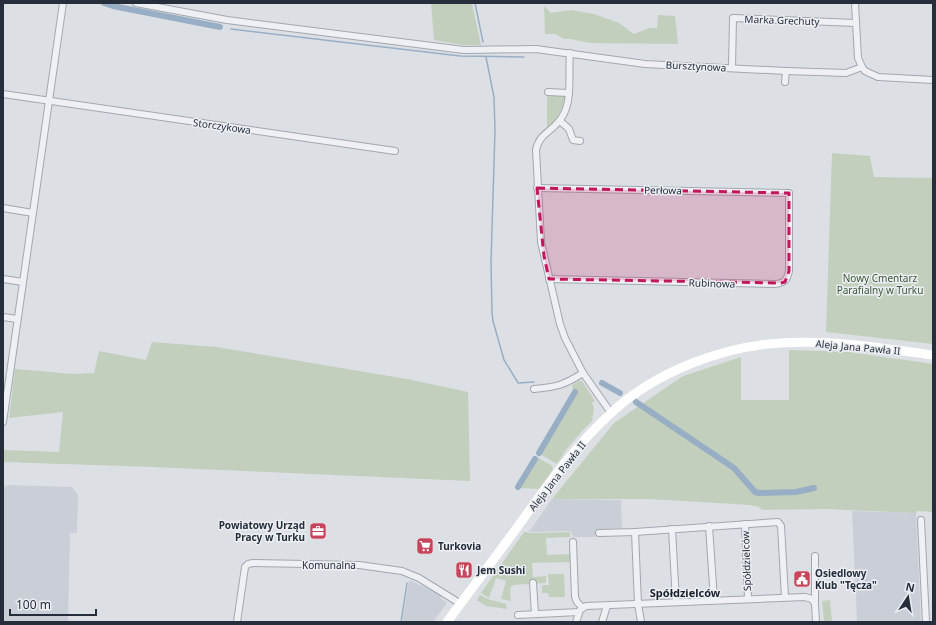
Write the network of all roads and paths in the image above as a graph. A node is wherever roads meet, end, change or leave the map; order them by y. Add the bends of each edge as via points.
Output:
1 (63, 3) edge
2 (136, 3) edge
3 (855, 3) edge
4 (856, 23) junction
5 (570, 53) junction
6 (862, 67) junction
7 (732, 68) junction
8 (786, 70) junction
9 (933, 80) edge
10 (786, 82) dead end
11 (548, 92) dead end
12 (3, 94) edge
13 (568, 94) junction
14 (50, 101) junction
15 (560, 121) junction
16 (580, 142) dead end
17 (395, 151) dead end
18 (537, 188) junction
19 (790, 193) joint
20 (3, 208) edge
21 (33, 213) junction
22 (3, 278) edge
23 (549, 278) junction
24 (23, 282) junction
25 (3, 317) edge
26 (17, 319) junction
27 (933, 355) edge
28 (583, 373) junction
29 (534, 389) dead end
30 (611, 413) junction
31 (3, 418) edge
32 (3, 422) edge
33 (921, 520) dead end
34 (744, 524) junction
35 (709, 526) junction
36 (672, 529) junction
37 (635, 532) junction
38 (599, 533) dead end
39 (573, 542) dead end
40 (815, 556) dead end
41 (533, 583) dead end
42 (785, 597) junction
43 (748, 599) junction
44 (714, 600) junction
45 (676, 602) junction
46 (460, 604) junction
47 (638, 604) junction
48 (815, 604) junction
49 (607, 606) junction
50 (580, 610) junction
51 (535, 614) junction
52 (518, 615) dead end
53 (237, 622) edge
54 (447, 622) edge
55 (576, 622) edge
56 (602, 622) edge
57 (641, 622) edge
58 (816, 622) edge
59 (926, 622) edge

1 - 14 street
2 - 5 street, Bursztynowa via 227,20 464,50 531,49
3 - 4 street
4 - 6 street via 858,58
4 - 7 street, Marka Grechuty via 733,18
5 - 7 street, Bursztynowa via 645,64
5 - 13 street
6 - 8 street, Bursztynowa via 846,73
6 - 9 street via 869,74 878,77
7 - 8 street, Bursztynowa
8 - 10 street
11 - 13 street
12 - 14 street, Storczykowa
13 - 15 street via 568,105
14 - 17 street, Storczykowa
14 - 21 street
15 - 16 street via 569,129 573,140
15 - 18 street via 542,136 538,143
18 - 19 street, Perłowa
18 - 23 street via 541,242
19 - 23 street, Rubinowa via 789,270 785,282 775,284
20 - 21 street
21 - 24 street
22 - 24 street
23 - 28 street via 562,330
24 - 26 street
25 - 26 street
26 - 31 street
27 - 30 main road, Aleja Jana Pawła II via 820,343 783,343 750,347 704,359 669,374 644,388
28 - 29 street via 562,385
28 - 30 street
30 - 46 main road, Aleja Jana Pawła II via 567,460
31 - 32 street
33 - 59 street
34 - 35 street, Spółdzielców
34 - 42 street, Spółdzielców via 778,522 781,526
34 - 43 street, Spółdzielców
35 - 36 street, Spółdzielców
35 - 44 street
36 - 37 street, Spółdzielców
36 - 45 street
37 - 38 street, Spółdzielców
37 - 47 street
39 - 50 street via 575,597
40 - 48 street
41 - 51 street
42 - 43 street, Spółdzielców
42 - 48 street, Spółdzielców via 809,597
43 - 44 street, Spółdzielców
44 - 45 street, Spółdzielców
45 - 47 street, Spółdzielców
46 - 53 street, Komunalna via 419,578 402,571 360,565 248,564 245,567
46 - 54 main road, Aleja Jana Pawła II
47 - 49 street, Spółdzielców
47 - 57 street
48 - 58 street
49 - 50 street, Spółdzielców
49 - 56 street
50 - 51 street, Spółdzielców
50 - 55 street
51 - 52 street, Spółdzielców

